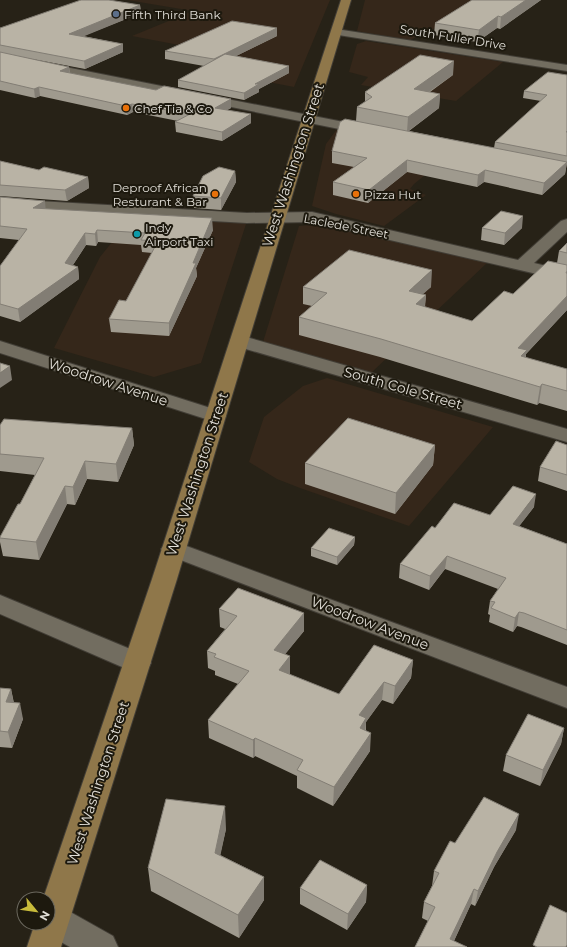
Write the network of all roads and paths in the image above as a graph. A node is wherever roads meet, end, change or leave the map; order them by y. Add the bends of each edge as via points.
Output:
1 (346, 0) edge
2 (336, 32) junction
3 (0, 58) edge
4 (567, 68) edge
5 (308, 118) junction
6 (379, 133) edge
7 (0, 202) edge
8 (276, 217) junction
9 (567, 224) edge
10 (521, 266) junction
11 (567, 276) edge
12 (239, 342) junction
13 (0, 347) edge
14 (216, 416) junction
15 (567, 436) edge
16 (173, 549) junction
17 (0, 604) edge
18 (138, 663) junction
19 (567, 698) edge
20 (48, 933) edge
21 (101, 947) edge

1 - 2 main road, West Washington Street
2 - 4 street, South Fuller Drive
2 - 5 main road, West Washington Street
3 - 5 street
5 - 6 street
5 - 8 main road, West Washington Street
7 - 8 street, Laclede Street via 246,218
8 - 10 street, Laclede Street via 312,217
8 - 12 main road, West Washington Street
9 - 10 street
10 - 11 street, Laclede Street
12 - 14 main road, West Washington Street
12 - 15 street, South Cole Street
13 - 14 street, Woodrow Avenue
14 - 16 main road, West Washington Street
16 - 18 main road, West Washington Street
16 - 19 street, Woodrow Avenue
17 - 18 street
18 - 20 main road, West Washington Street
20 - 21 street

